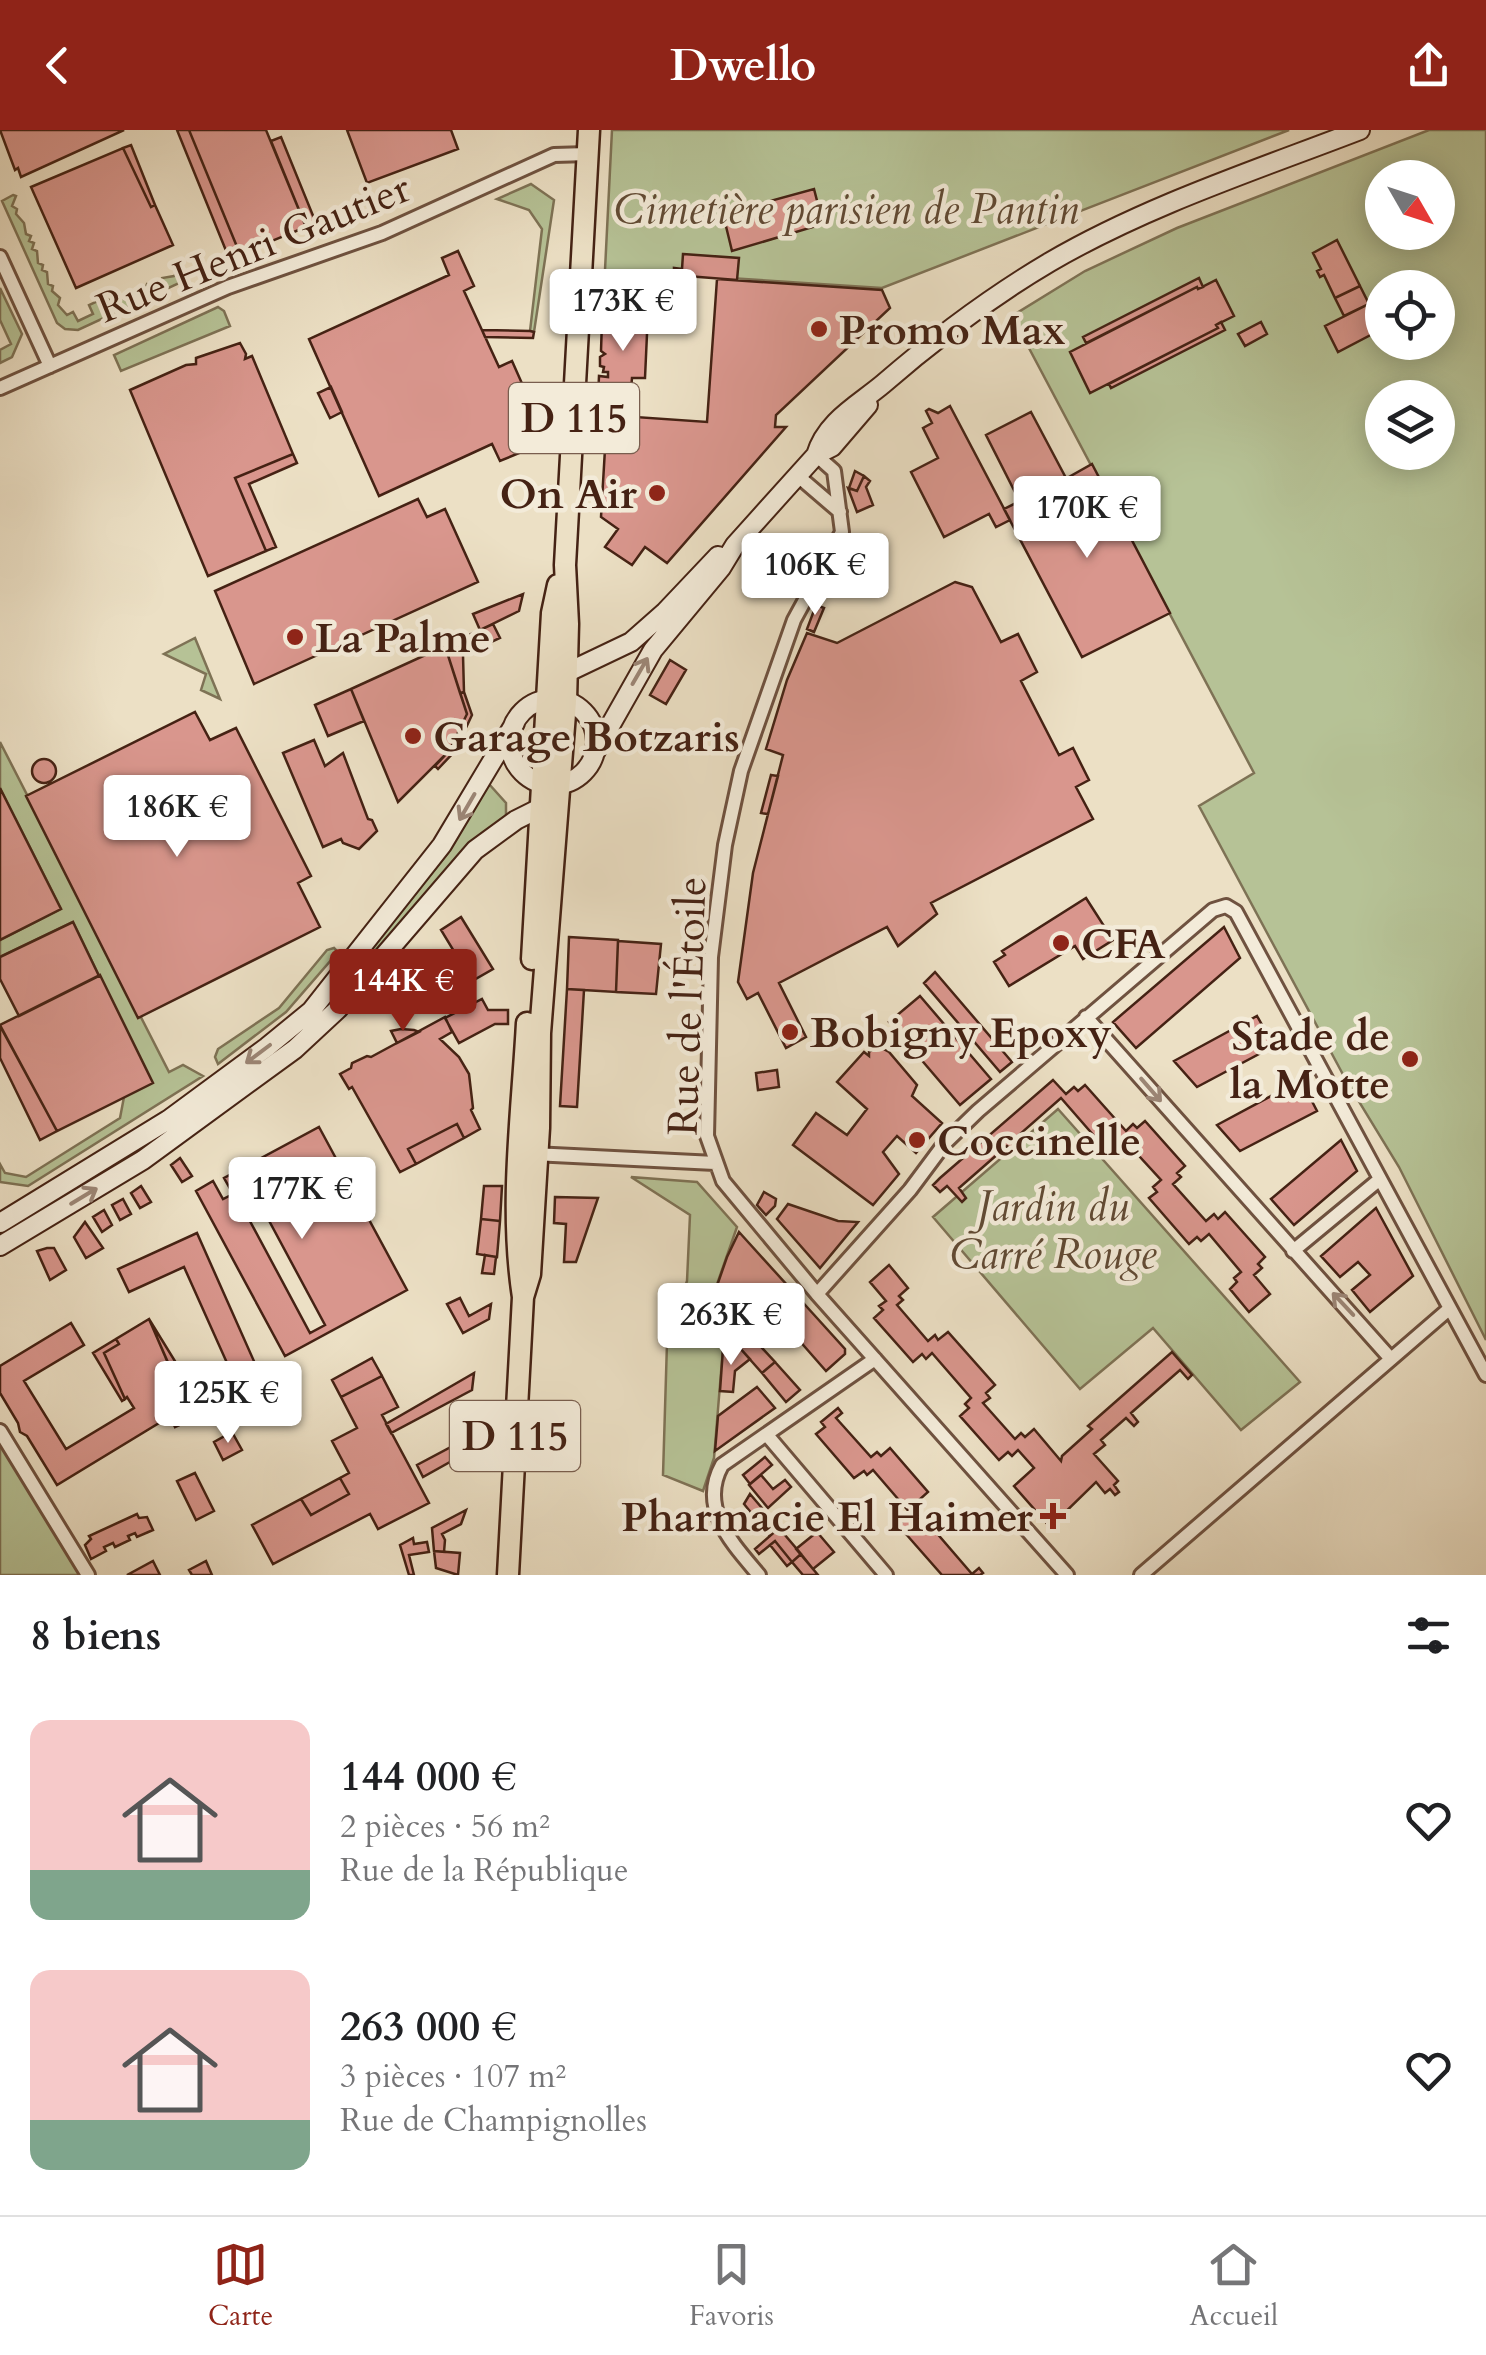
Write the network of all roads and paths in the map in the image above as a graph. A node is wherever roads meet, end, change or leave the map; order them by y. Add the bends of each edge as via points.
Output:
1 (589, 130) edge
2 (1360, 130) edge
3 (588, 154) junction
4 (0, 257) edge
5 (50, 366) junction
6 (0, 388) edge
7 (816, 455) junction
8 (798, 476) junction
9 (840, 512) junction
10 (735, 546) junction
11 (565, 565) junction
12 (566, 673) junction
13 (556, 700) junction
14 (514, 723) junction
15 (593, 756) junction
16 (551, 786) junction
17 (540, 808) junction
18 (1086, 1016) junction
19 (528, 1154) junction
20 (715, 1163) junction
21 (1380, 1180) junction
22 (2, 1231) edge
23 (1293, 1251) junction
24 (816, 1294) junction
25 (1449, 1309) junction
26 (875, 1359) junction
27 (1391, 1359) junction
28 (1486, 1375) edge
29 (0, 1431) edge
30 (767, 1435) junction
31 (88, 1575) edge
32 (508, 1575) edge
33 (759, 1575) edge
34 (886, 1575) edge
35 (1067, 1575) edge
36 (1141, 1575) edge

1 - 3 main road, D 115
2 - 7 main road via 1111,230 1052,261 960,320 880,387 843,436
3 - 5 street, Rue Henri Gautier via 554,154 382,232 223,289
3 - 11 main road, D 115
4 - 5 street
5 - 6 street, Rue Henri Gautier
7 - 8 main road
7 - 9 street, Rue de l'Étoile via 834,471
8 - 9 street
8 - 10 main road
9 - 20 street, Rue de l'Étoile via 840,538 807,592 761,708 725,846 711,958 708,1136
10 - 12 main road via 713,558 631,642
15 -> 10 main road via 653,650
11 - 12 main road, D 115
11 - 13 main road, D 115 via 552,613
12 - 13 main road, D 115
13 - 14 main road via 528,708
13 - 15 main road via 582,710 593,724
13 - 16 main road, D 115
14 - 16 main road via 514,760 525,775
14 -> 22 main road via 442,846 312,1011 168,1120
15 - 16 main road via 576,778
16 - 17 main road, D 115
16 - 19 main road, D 115
17 - 19 main road, D 115
22 -> 17 main road via 143,1160 295,1049 338,1010 475,850
18 - 21 street via 1226,906 1236,912
18 -> 23 street
18 - 24 street via 945,1143
19 - 20 street
19 - 32 main road, D 115 via 530,1274 523,1297
20 - 24 street, Rue de l'Étoile via 723,1182
21 - 23 street
21 - 25 street
27 -> 23 street
24 - 26 street, Rue de l'Étoile
25 - 27 street
25 - 28 street
26 - 30 street
26 - 35 street, Rue de l'Étoile
27 - 36 street
29 - 31 street
30 - 33 street via 722,1465 713,1492 727,1537
30 - 34 street

